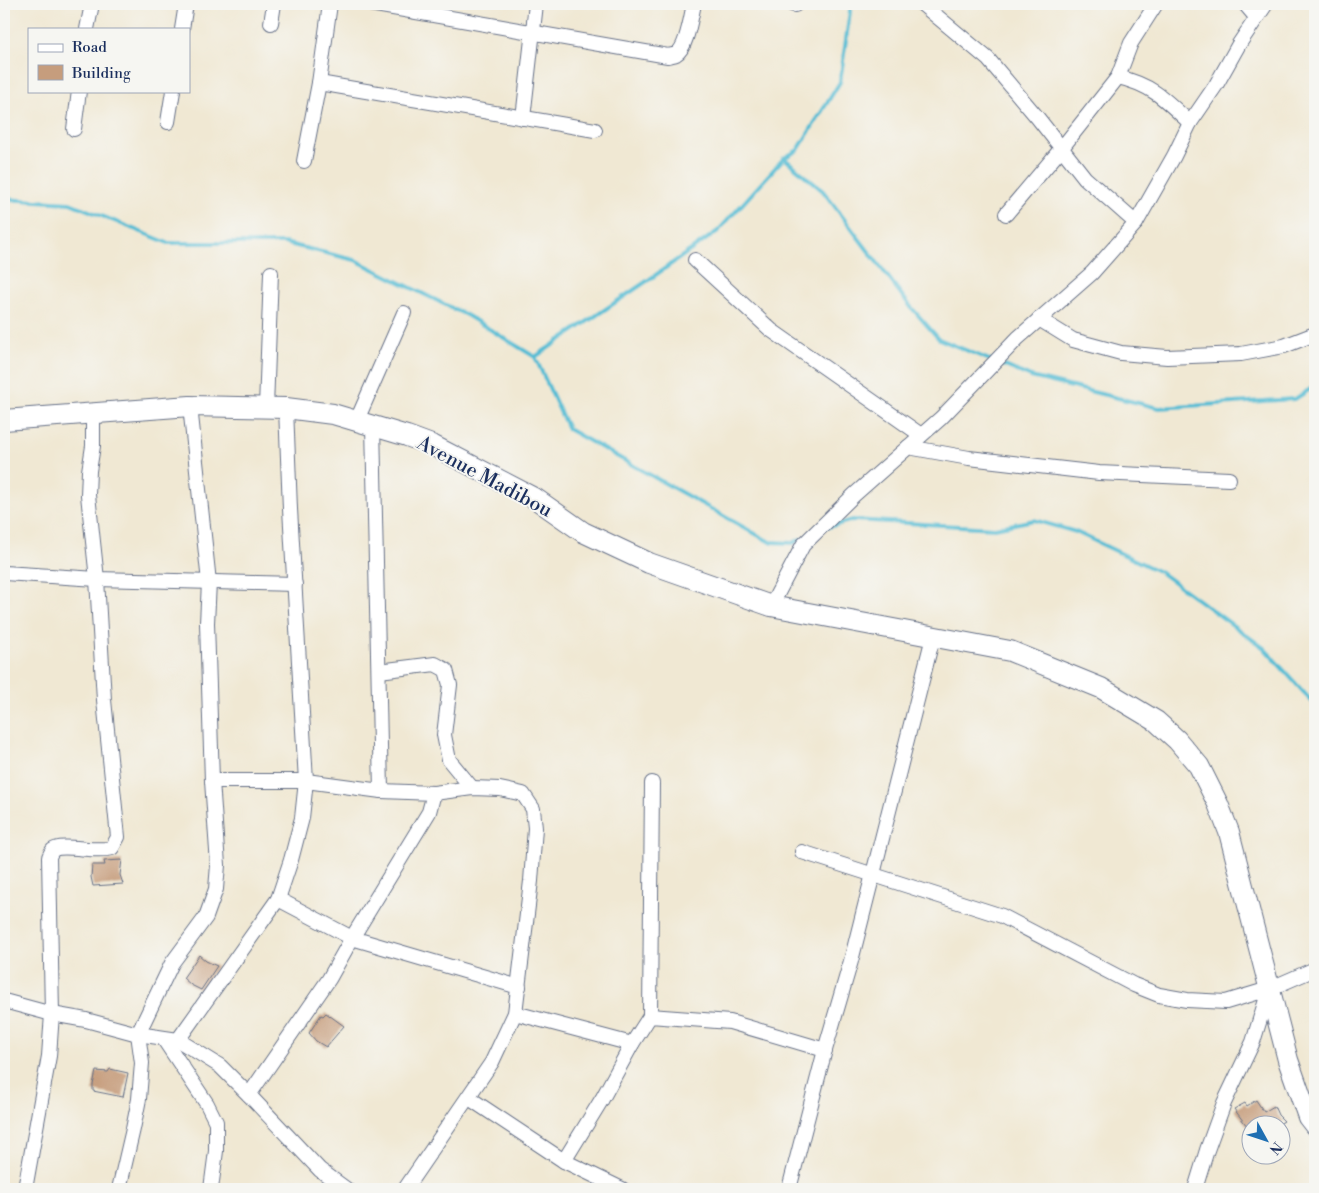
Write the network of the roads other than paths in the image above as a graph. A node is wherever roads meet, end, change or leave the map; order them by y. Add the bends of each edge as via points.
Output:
1 (92, 4) edge
2 (186, 4) edge
3 (274, 4) edge
4 (330, 4) edge
5 (370, 4) edge
6 (536, 4) edge
7 (694, 4) edge
8 (922, 4) edge
9 (1156, 4) edge
10 (1245, 4) edge
11 (1266, 4) edge
12 (1256, 17) junction
13 (271, 23) dead end
14 (87, 28) edge
15 (182, 28) edge
16 (533, 33) junction
17 (1118, 77) junction
18 (319, 82) junction
19 (79, 92) edge
20 (173, 92) edge
21 (523, 118) junction
22 (168, 122) dead end
23 (1190, 123) junction
24 (74, 129) dead end
25 (595, 130) dead end
26 (1061, 149) junction
27 (304, 161) dead end
28 (1006, 214) dead end
29 (1136, 223) junction
30 (695, 260) dead end
31 (271, 273) dead end
32 (404, 313) dead end
33 (1039, 320) junction
34 (1315, 334) edge
35 (190, 406) junction
36 (266, 407) junction
37 (286, 408) junction
38 (93, 412) junction
39 (4, 420) edge
40 (365, 423) junction
41 (921, 435) junction
42 (908, 446) junction
43 (1229, 478) dead end
44 (4, 573) edge
45 (97, 579) junction
46 (208, 582) junction
47 (295, 584) junction
48 (772, 606) junction
49 (933, 637) junction
50 (378, 671) junction
51 (212, 781) junction
52 (306, 781) junction
53 (652, 783) dead end
54 (472, 788) junction
55 (381, 791) junction
56 (434, 793) junction
57 (802, 852) dead end
58 (873, 874) junction
59 (278, 898) junction
60 (352, 938) junction
61 (1315, 969) edge
62 (519, 988) junction
63 (1269, 989) junction
64 (4, 1001) edge
65 (516, 1013) junction
66 (52, 1014) junction
67 (650, 1016) junction
68 (138, 1034) junction
69 (163, 1038) junction
70 (178, 1040) junction
71 (632, 1044) junction
72 (825, 1050) junction
73 (249, 1095) junction
74 (469, 1098) junction
75 (1315, 1126) edge
76 (564, 1160) junction
77 (25, 1189) edge
78 (119, 1189) edge
79 (211, 1189) edge
80 (346, 1189) edge
81 (406, 1189) edge
82 (622, 1189) edge
83 (789, 1189) edge
84 (1195, 1189) edge

1 - 14 street
2 - 15 street
3 - 13 street
4 - 18 street
5 - 16 street
6 - 16 street
7 - 16 street via 682,48 677,54 668,56
8 - 26 street via 988,59
9 - 17 street via 1131,43
10 - 12 street
11 - 12 street
12 - 23 street
16 - 21 street
17 - 23 street via 1149,87
17 - 26 street
18 - 21 street
18 - 27 street
19 - 24 street
20 - 22 street
21 - 25 street
23 - 29 street
26 - 28 street
26 - 29 street via 1085,178
29 - 33 street via 1092,273
30 - 41 street via 771,330
31 - 36 street
32 - 40 street
33 - 34 street via 1073,340 1121,353 1167,358 1241,354 1284,346
33 - 41 street
35 - 36 street, Avenue Madibou
35 - 38 street, Avenue Madibou
35 - 46 street
36 - 37 street, Avenue Madibou
37 - 40 street, Avenue Madibou via 333,414
37 - 47 street
38 - 39 street, Avenue Madibou
38 - 45 street via 88,495
40 - 48 street, Avenue Madibou via 442,449 536,499 583,532 649,563
40 - 50 street
41 - 42 street
42 - 43 street via 969,458 1100,473
42 - 48 street via 803,545
44 - 45 street
45 - 46 street
45 - 66 street via 104,700 118,837 112,848 104,851 60,848 52,851 49,857
46 - 47 street
46 - 51 street
47 - 52 street
48 - 49 street, Avenue Madibou
49 - 58 street
49 - 63 street, Avenue Madibou via 1010,651 1093,685 1156,721 1177,740 1199,766 1229,832
50 - 54 street via 435,664 446,670 450,686 444,735 449,760
50 - 55 street
51 - 52 street
51 - 68 street via 218,866 216,889 206,917 172,963
52 - 55 street
52 - 59 street via 302,818
53 - 67 street
54 - 56 street
54 - 62 street via 523,794 532,809 535,828
55 - 56 street
56 - 60 street via 429,812
57 - 58 street
58 - 63 street via 1002,916 1159,995 1226,1002
58 - 72 street via 852,961
59 - 60 street
59 - 70 street
60 - 62 street
60 - 73 street via 329,979
61 - 63 street
62 - 65 street
63 - 75 street, Avenue Madibou via 1300,1096
63 - 84 street via 1253,1042 1224,1103
64 - 66 street
65 - 71 street
65 - 74 street via 492,1062
66 - 68 street
66 - 77 street via 49,1056
67 - 71 street
67 - 72 street via 730,1022
68 - 69 street
68 - 78 street via 142,1063 139,1098
69 - 70 street
69 - 79 street via 216,1122
70 - 73 street via 220,1066
71 - 76 street
72 - 83 street
73 - 80 street via 320,1170
74 - 76 street
74 - 81 street
76 - 82 street

